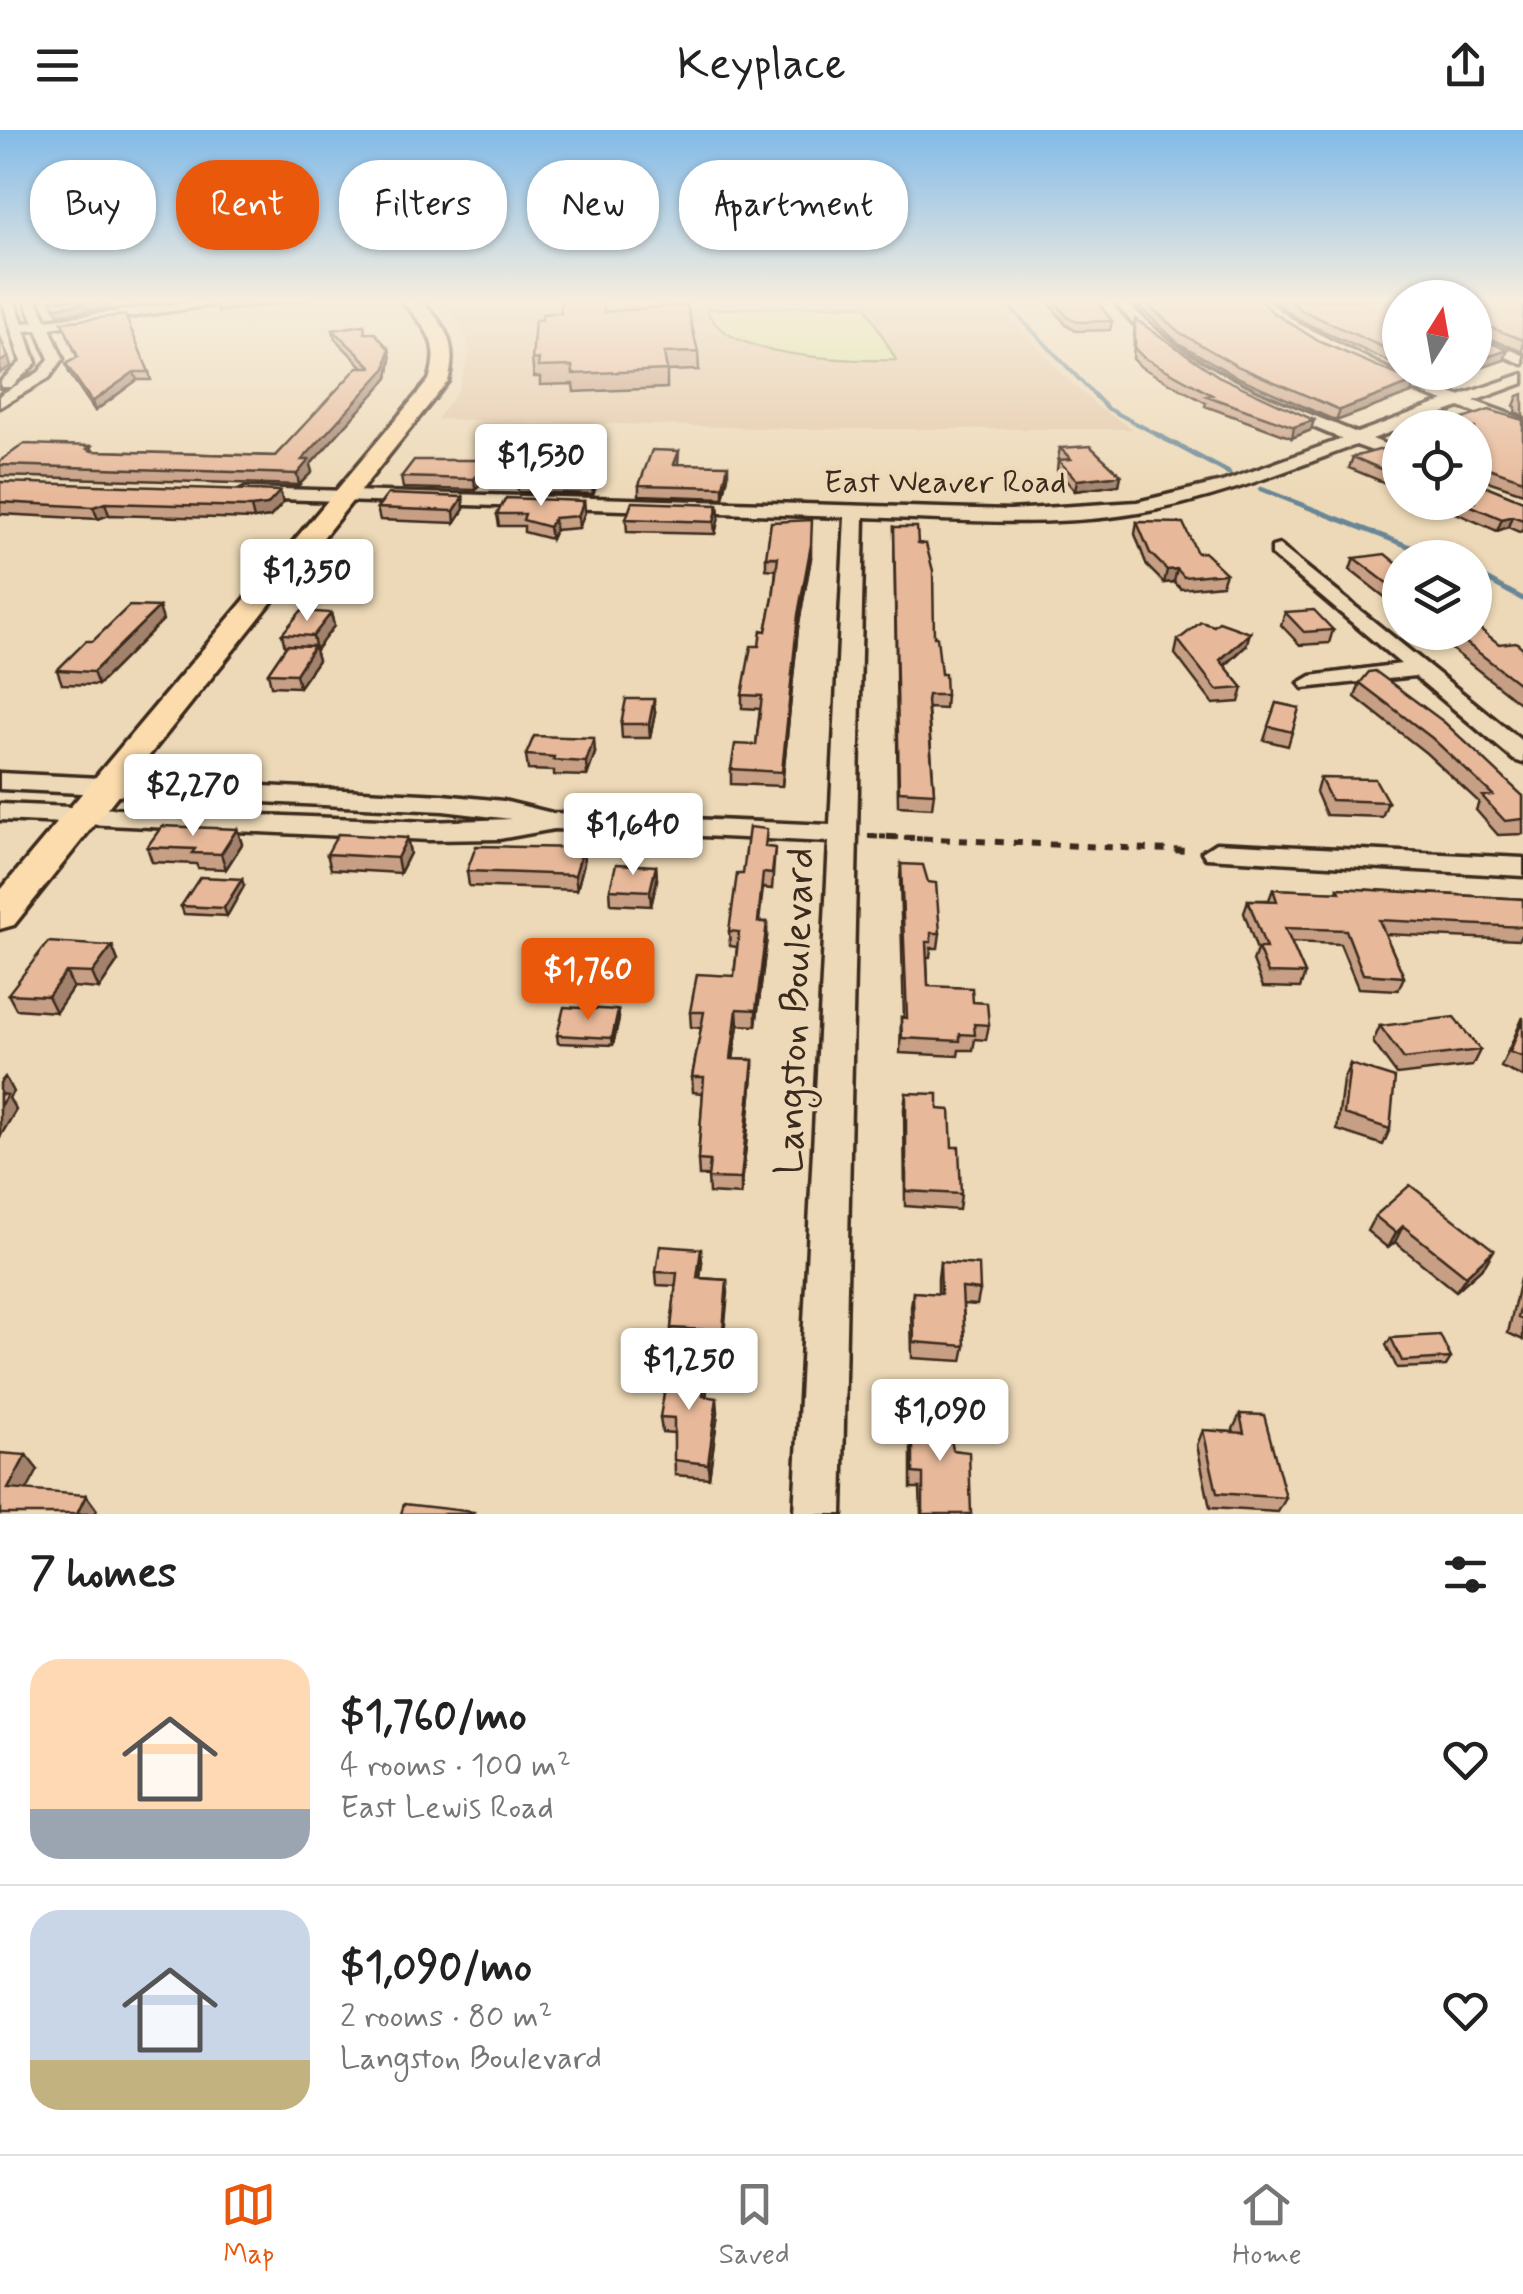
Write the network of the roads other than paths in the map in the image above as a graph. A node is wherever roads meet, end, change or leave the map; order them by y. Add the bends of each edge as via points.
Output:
1 (27, 365) edge
2 (54, 365) edge
3 (445, 365) edge
4 (1202, 365) edge
5 (1368, 365) edge
6 (1523, 378) edge
7 (0, 388) edge
8 (0, 402) edge
9 (1458, 402) junction
10 (1523, 424) edge
11 (1358, 439) junction
12 (1382, 449) edge
13 (218, 492) edge
14 (345, 496) junction
15 (854, 512) junction
16 (1279, 551) dead end
17 (1419, 669) junction
18 (1311, 683) dead end
19 (1523, 755) edge
20 (0, 782) edge
21 (106, 786) junction
22 (0, 812) edge
23 (81, 817) junction
24 (554, 822) junction
25 (845, 834) junction
26 (1216, 852) road end
27 (1523, 866) edge
28 (0, 916) edge
29 (818, 1514) edge

1 - 7 street
2 - 8 street
3 - 14 main road via 434,388
4 - 11 street
5 - 9 street
6 - 9 street, East Weaver Road
9 - 10 street
9 - 11 street, East Weaver Road
11 - 12 street
11 - 15 street, East Weaver Road via 1228,486 1137,508 1010,516
13 - 14 street, East Weaver Road
14 - 15 street, East Weaver Road
14 - 21 main road
15 - 25 street, Langston Boulevard
16 - 17 street
17 - 18 street
17 - 19 street
20 - 21 street
21 - 23 main road
21 - 24 street via 443,803 503,808
22 - 23 street
23 - 24 street via 429,831
23 - 28 main road
24 - 25 street
25 - 29 street, Langston Boulevard
26 - 27 street

